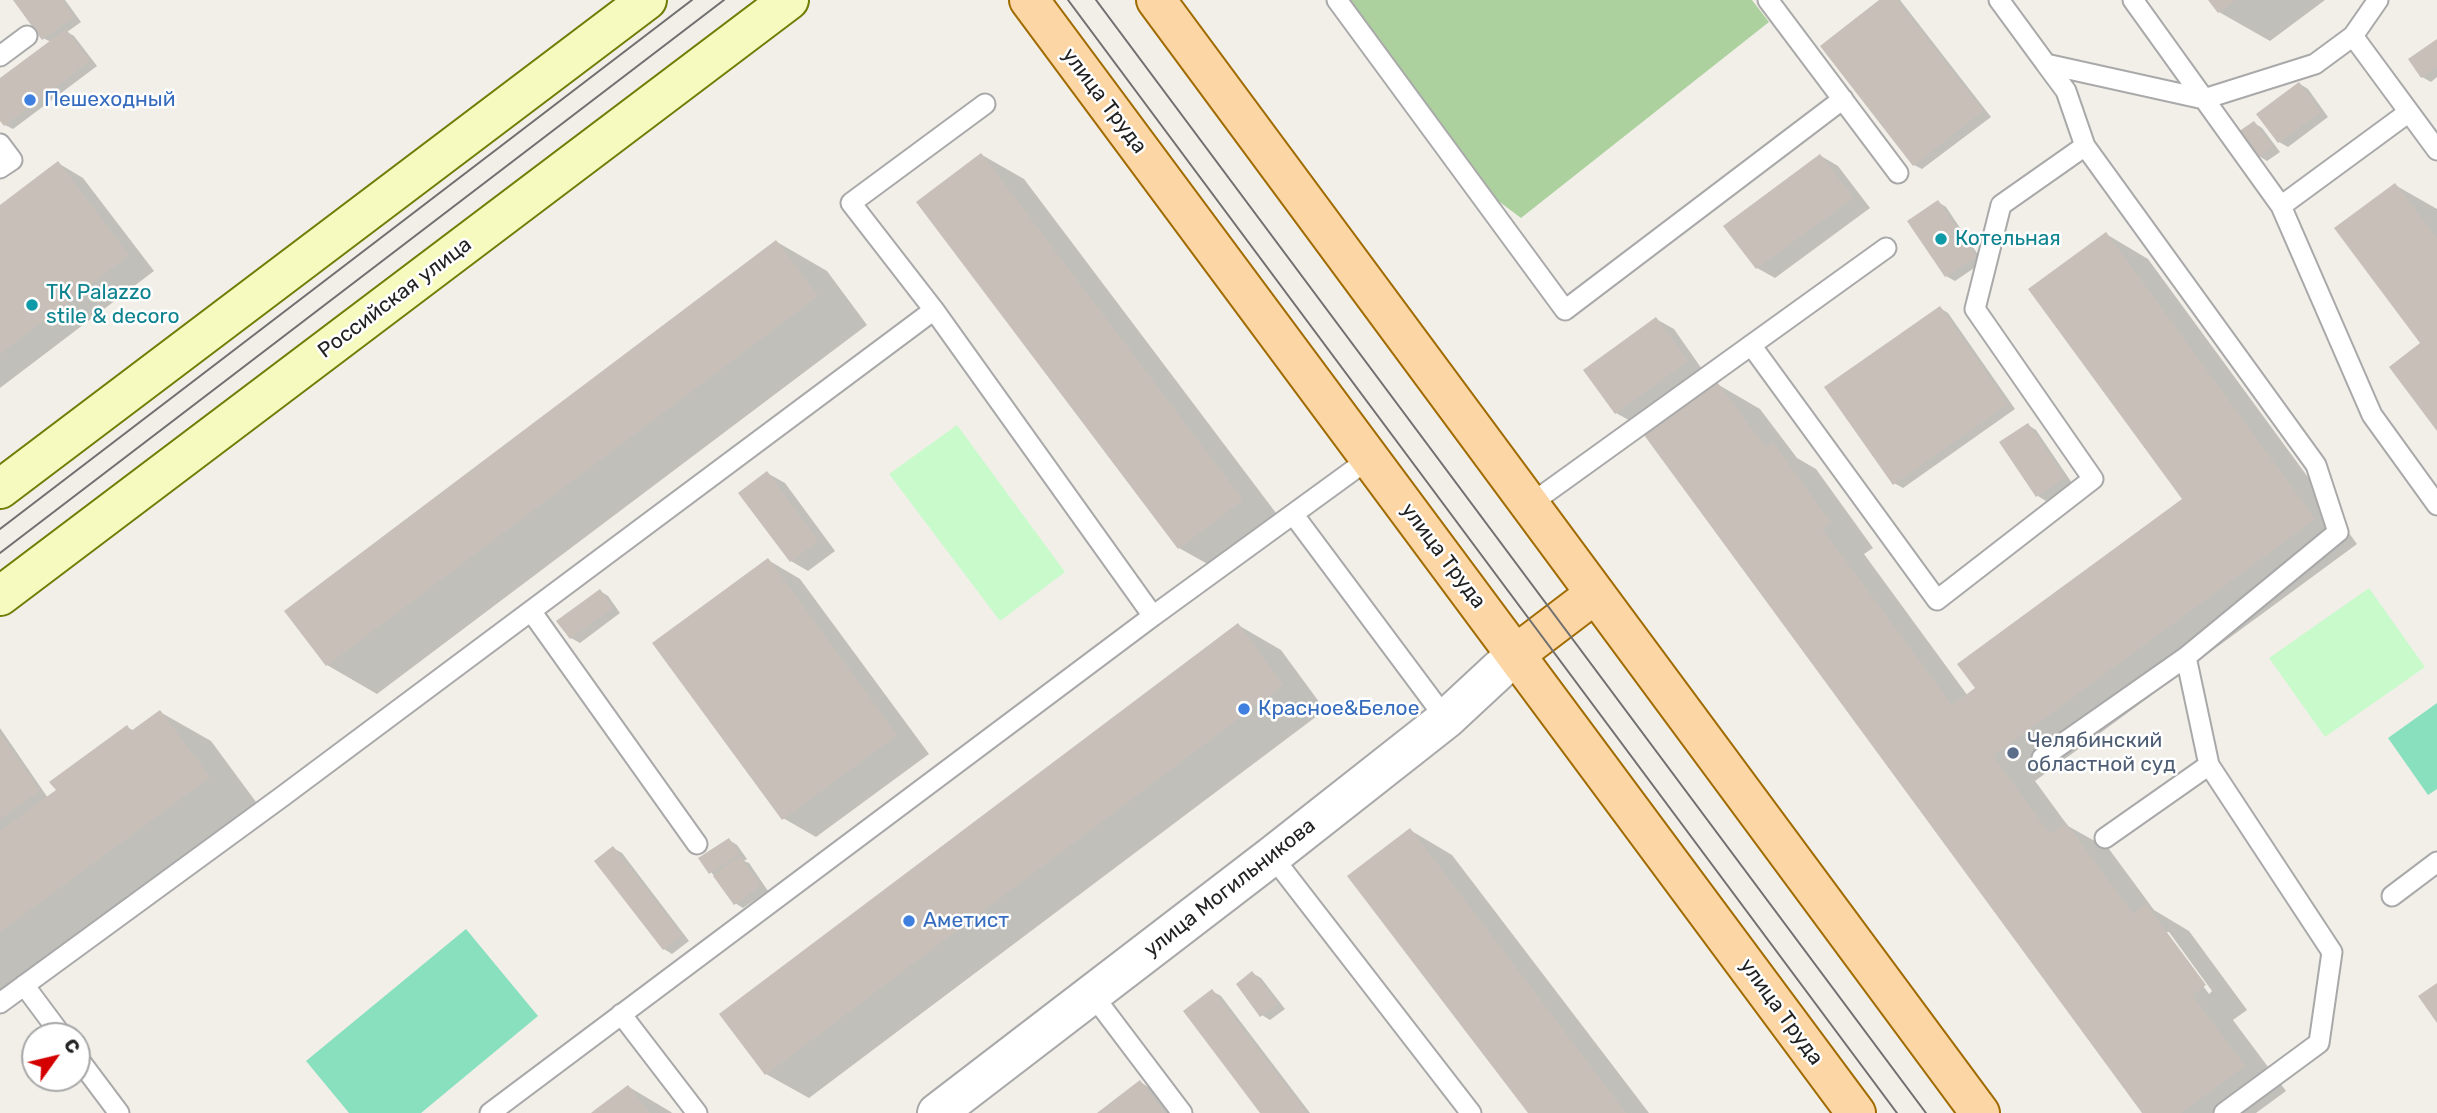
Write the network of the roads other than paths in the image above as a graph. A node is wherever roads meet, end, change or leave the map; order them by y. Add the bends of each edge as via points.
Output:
1 (647, 0) edge
2 (789, 0) edge
3 (1029, 0) edge
4 (1156, 0) edge
5 (1337, 0) edge
6 (1768, 0) edge
7 (1999, 0) edge
8 (2133, 0) edge
9 (2378, 0) edge
10 (27, 36) dead end
11 (2353, 36) junction
12 (0, 56) edge
13 (2046, 64) junction
14 (1843, 99) junction
15 (2204, 99) junction
16 (985, 104) dead end
17 (2409, 112) junction
18 (0, 144) edge
19 (2085, 146) junction
20 (2437, 150) edge
21 (0, 168) edge
22 (1898, 173) dead end
23 (2281, 206) junction
24 (1886, 248) dead end
25 (934, 310) junction
26 (1751, 345) junction
27 (1370, 458) junction
28 (0, 489) edge
29 (1529, 505) junction
30 (2437, 505) edge
31 (1293, 514) junction
32 (1595, 594) junction
33 (0, 596) edge
34 (531, 611) junction
35 (1153, 616) junction
36 (1516, 654) junction
37 (2186, 657) junction
38 (1446, 719) junction
39 (2042, 758) dead end
40 (2210, 765) junction
41 (2105, 838) dead end
42 (697, 844) dead end
43 (1272, 856) junction
44 (2437, 862) edge
45 (2392, 896) dead end
46 (24, 985) junction
47 (1092, 994) junction
48 (0, 1003) edge
49 (621, 1014) junction
50 (52, 1022) edge
51 (91, 1076) edge
52 (939, 1112) edge
53 (118, 1113) edge
54 (490, 1113) edge
55 (697, 1113) edge
56 (1182, 1113) edge
57 (1471, 1113) edge
58 (1856, 1113) edge
59 (1980, 1113) edge
60 (2224, 1113) edge

1 - 28 main road
2 - 33 main road, Российская улица
3 - 27 main road, улица Труда
4 - 29 main road
5 - 14 lane via 1564,310
6 - 14 lane
7 - 13 lane
8 - 15 lane
9 - 11 lane
10 - 12 lane
11 - 15 lane via 2315,64
11 - 17 lane
13 - 15 lane
13 - 19 lane via 2066,90
14 - 22 lane
15 - 23 lane
16 - 25 lane via 851,203
17 - 20 lane
17 - 23 lane
18 - 21 lane via 12,160
19 - 26 lane via 2001,205 1975,309 2092,479 1937,600
19 - 37 lane via 2316,466 2338,532
23 - 30 lane via 2372,415
24 - 26 lane
25 - 34 lane
25 - 35 lane
26 - 29 lane
27 - 31 lane
27 - 36 main road, улица Труда
29 - 32 main road
31 - 35 lane
31 - 38 lane
32 - 36 main road
32 - 59 main road
34 - 42 lane
34 - 46 lane
35 - 49 lane
36 - 38 street, улица Могильникова
36 - 58 main road, улица Труда
37 - 39 lane
37 - 40 lane
38 - 43 street, улица Могильникова
40 - 41 lane
40 - 60 lane via 2332,952 2319,1043
43 - 47 street, улица Могильникова
43 - 57 lane
44 - 45 lane
46 - 48 lane
46 - 50 lane
47 - 52 street, улица Могильникова
47 - 56 lane
49 - 54 lane
49 - 55 lane
51 - 53 lane

